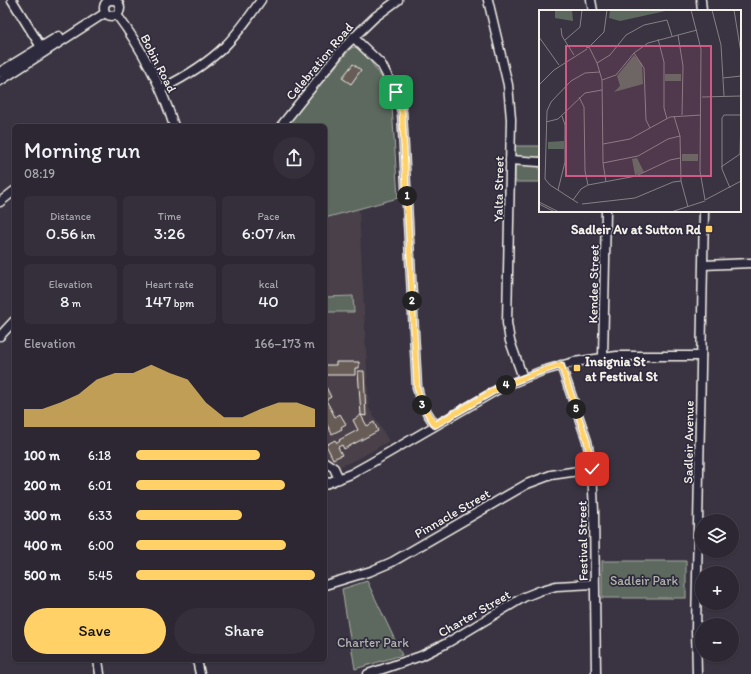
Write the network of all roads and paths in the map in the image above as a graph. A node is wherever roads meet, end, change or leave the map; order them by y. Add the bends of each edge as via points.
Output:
1 (12, 0) edge
2 (261, 0) edge
3 (398, 0) edge
4 (488, 0) edge
5 (591, 0) edge
6 (701, 0) edge
7 (119, 1) edge
8 (593, 10) edge
9 (702, 10) edge
10 (104, 11) junction
11 (116, 14) junction
12 (353, 37) junction
13 (41, 47) junction
14 (0, 72) edge
15 (0, 81) edge
16 (161, 89) junction
17 (173, 124) edge
18 (282, 124) edge
19 (510, 160) junction
20 (539, 162) edge
21 (12, 193) edge
22 (0, 202) edge
23 (606, 212) edge
24 (704, 212) edge
25 (751, 263) edge
26 (704, 265) junction
27 (12, 323) edge
28 (0, 336) edge
29 (701, 356) junction
30 (603, 358) junction
31 (561, 365) junction
32 (523, 378) junction
33 (435, 425) junction
34 (327, 463) edge
35 (592, 469) junction
36 (339, 479) junction
37 (327, 483) edge
38 (327, 584) edge
39 (594, 584) junction
40 (98, 662) edge
41 (197, 662) edge
42 (100, 674) edge
43 (200, 674) edge
44 (368, 674) edge
45 (596, 674) edge
46 (697, 674) edge

1 - 13 street
2 - 16 street via 234,36 217,53
3 - 12 street, Celebration Road
4 - 19 street, Yalta Street via 508,85 511,119
5 - 8 street
6 - 9 street
7 - 10 street via 106,3
7 - 11 street
10 - 11 street via 110,16
10 - 13 street
10 - 15 street
11 - 16 street, Bobin Road via 137,42
12 - 18 street, Celebration Road
12 - 33 street via 381,64 396,92 402,112 417,387 421,403
13 - 14 street
16 - 17 street, Bobin Road
19 - 20 street
19 - 32 street, Yalta Street via 507,323 510,341
21 - 22 street
23 - 30 street, Kendee Street
24 - 26 street, Sadleir Avenue
25 - 26 street
26 - 29 street, Sadleir Avenue
27 - 28 street
29 - 30 street
29 - 46 street, Sadleir Avenue
30 - 31 street
31 - 32 street
31 - 35 street, Festival Street via 587,441
32 - 33 street via 502,386
33 - 36 street
34 - 36 street via 334,468
35 - 38 street, Pinnacle Street via 551,475 527,484 392,562
35 - 39 street, Festival Street
36 - 37 street
39 - 44 street, Charter Street via 556,586 539,591 421,656
39 - 45 street, Festival Street
40 - 42 street
41 - 43 street

